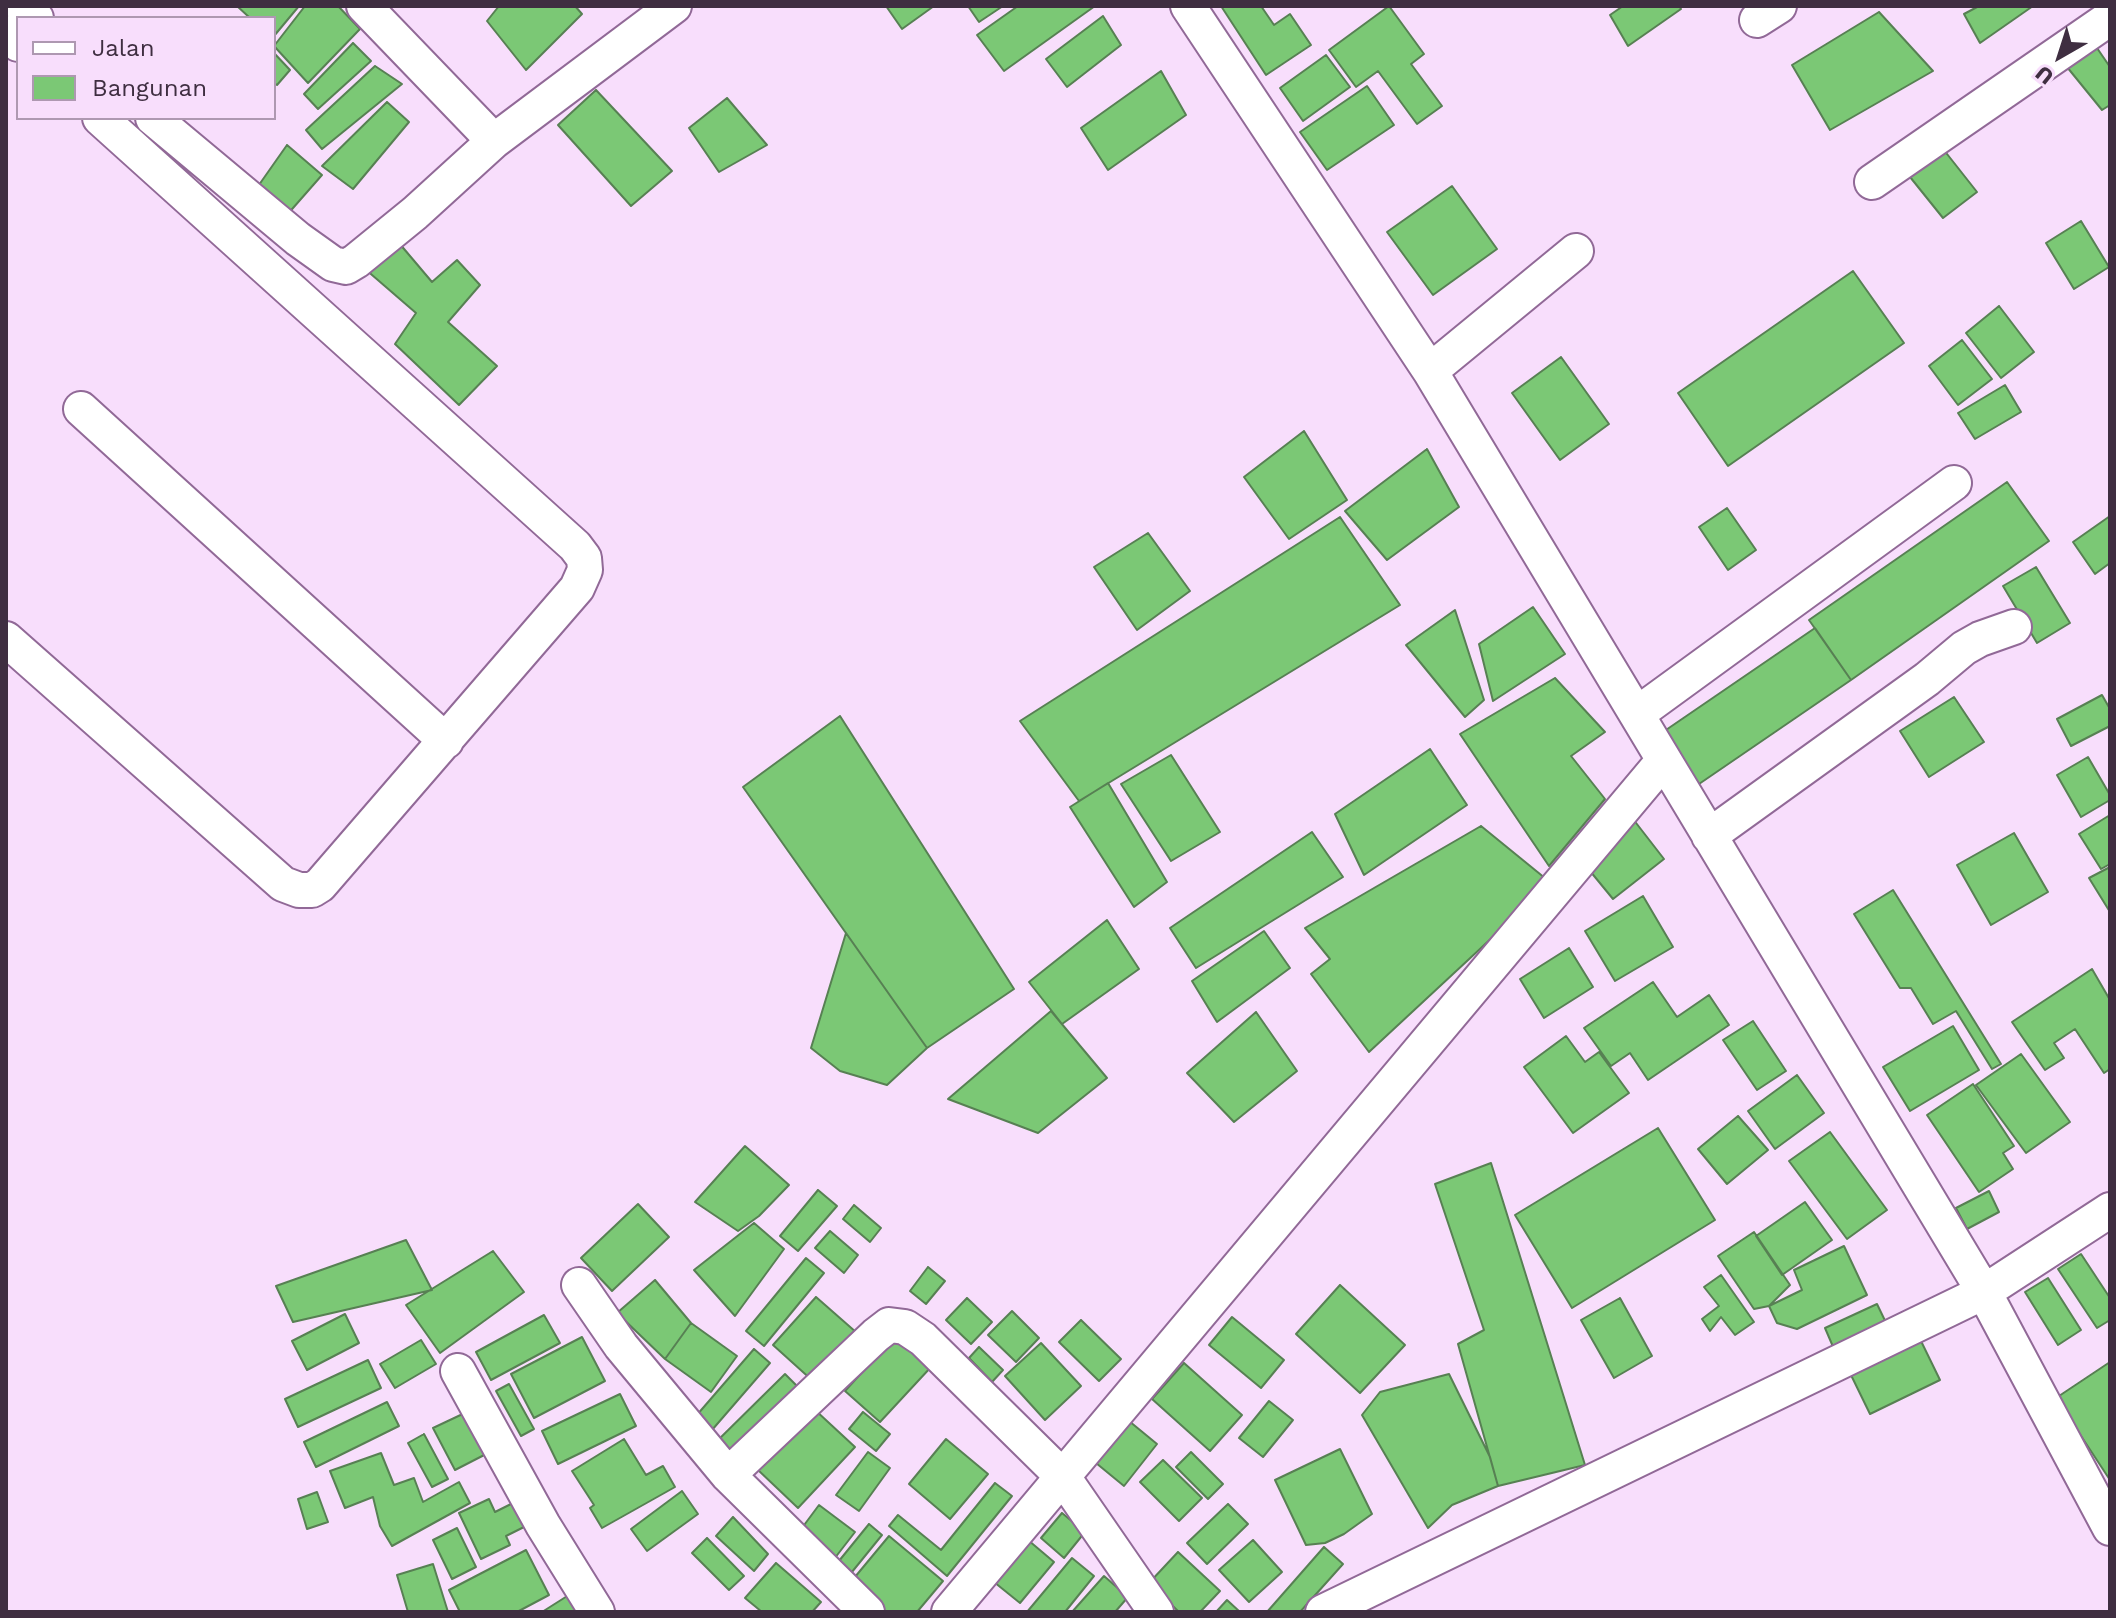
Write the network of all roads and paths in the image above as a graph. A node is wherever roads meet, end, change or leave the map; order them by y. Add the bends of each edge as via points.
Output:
1 (364, 6) edge
2 (674, 6) edge
3 (1188, 6) edge
4 (2110, 18) edge
5 (102, 120) edge
6 (155, 120) edge
7 (494, 141) junction
8 (1872, 182) dead end
9 (1576, 251) dead end
10 (1430, 371) junction
11 (81, 409) dead end
12 (1954, 483) dead end
13 (2014, 627) dead end
14 (6, 639) edge
15 (1637, 714) junction
16 (446, 741) junction
17 (1664, 760) junction
18 (1709, 836) junction
19 (2110, 1210) edge
20 (579, 1285) dead end
21 (1984, 1292) junction
22 (458, 1371) dead end
23 (728, 1475) junction
24 (1063, 1477) junction
25 (2110, 1528) edge
26 (597, 1612) edge
27 (867, 1612) edge
28 (949, 1612) edge
29 (1156, 1612) edge
30 (1323, 1612) edge

1 - 7 street
2 - 7 street
3 - 10 street
4 - 8 street
5 - 16 street via 584,558 577,588
6 - 7 street via 298,239 346,267
9 - 10 street
10 - 15 street
11 - 16 street
12 - 15 street
13 - 18 street via 1964,648
14 - 16 street via 283,884 299,890 320,885
15 - 17 street
17 - 18 street
17 - 24 street
18 - 21 street
19 - 21 street
20 - 23 street via 621,1346
21 - 25 street
21 - 30 street
22 - 26 street
23 - 24 street via 889,1325 905,1327 923,1339
23 - 27 street
24 - 28 street
24 - 29 street

